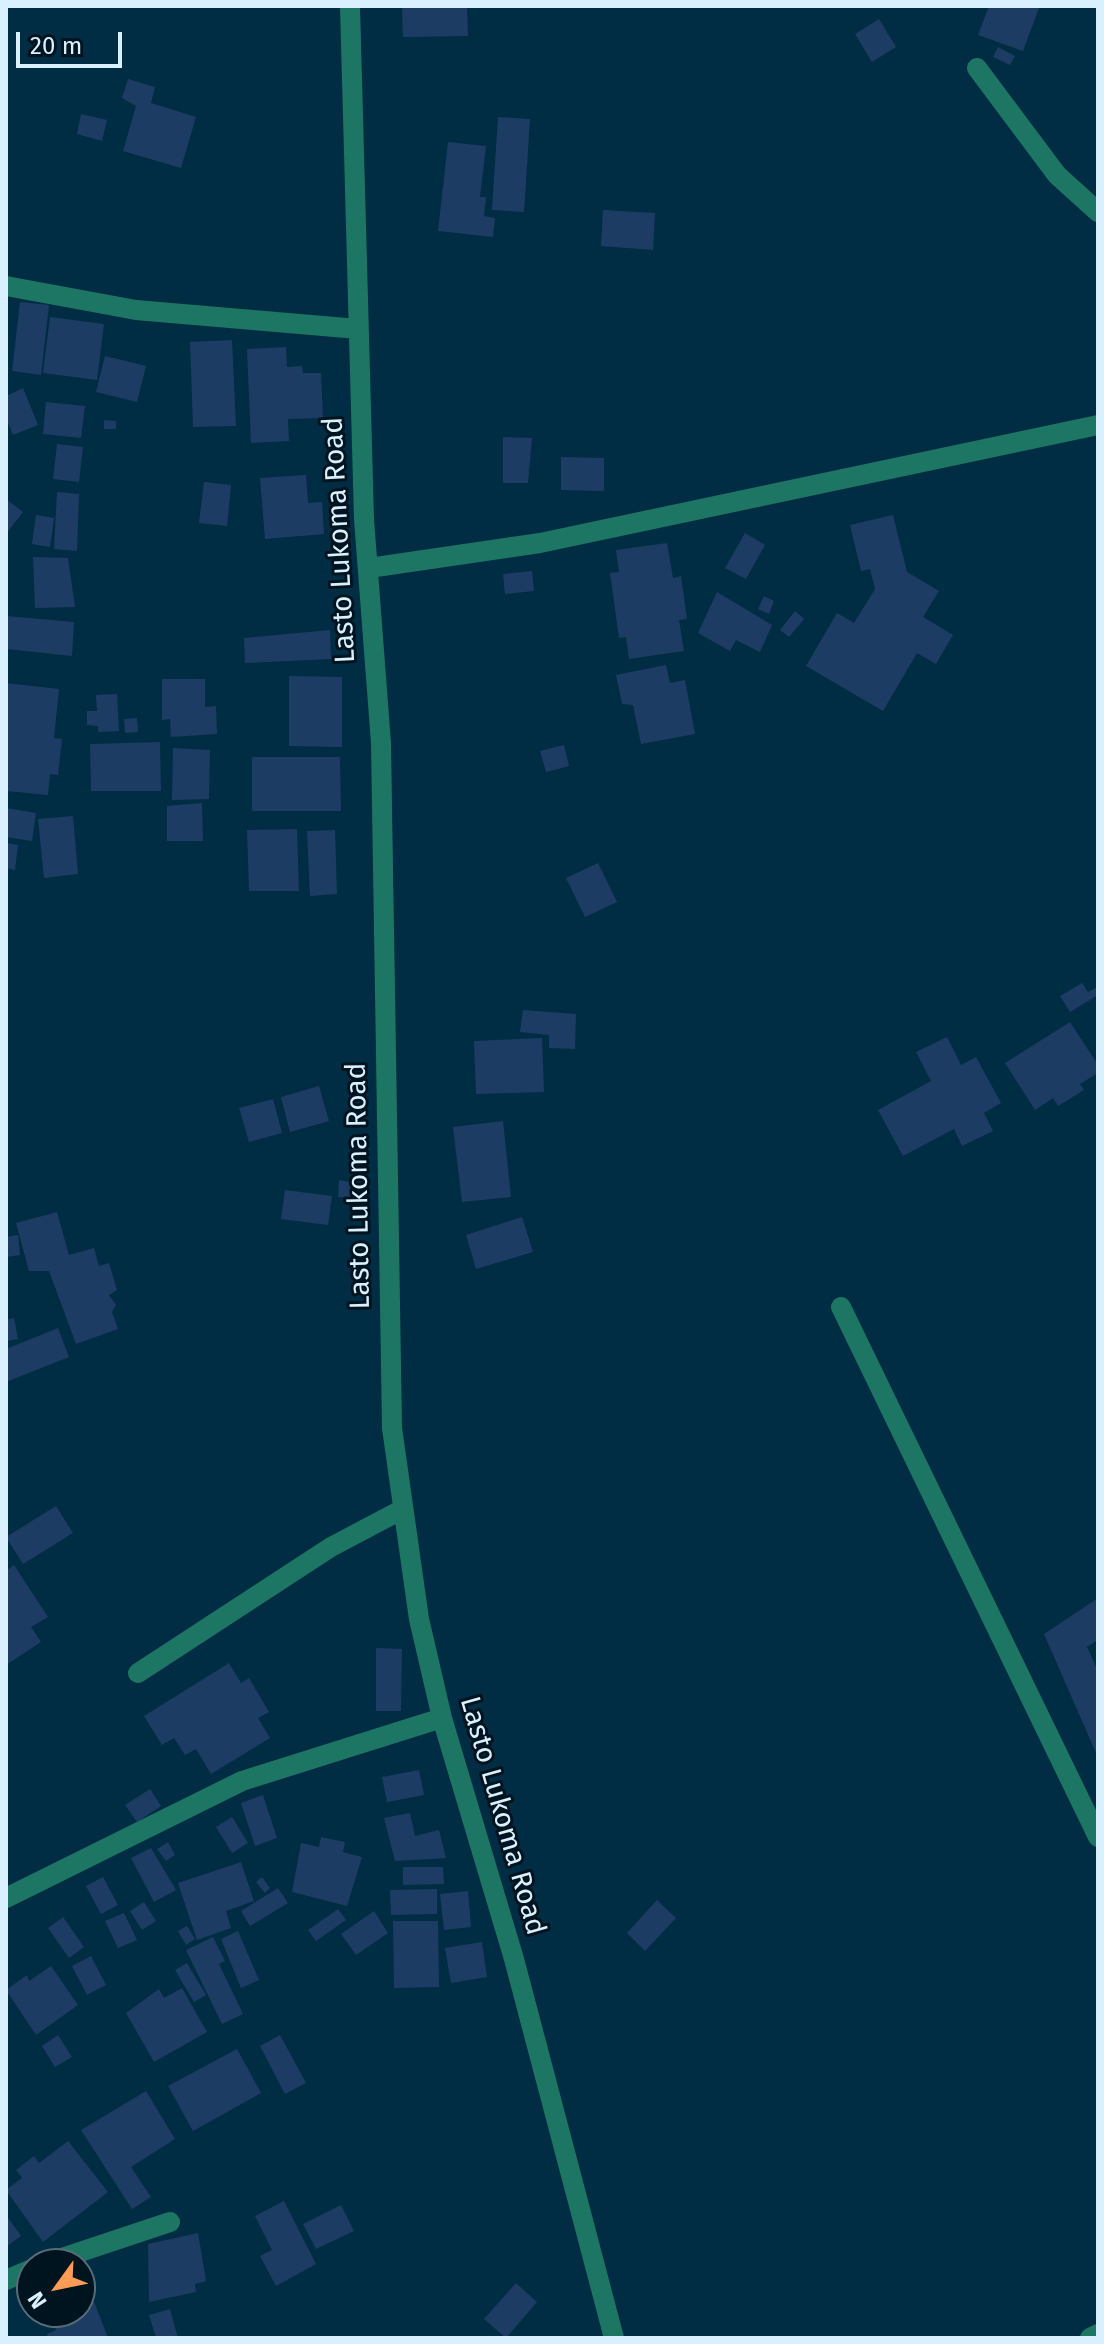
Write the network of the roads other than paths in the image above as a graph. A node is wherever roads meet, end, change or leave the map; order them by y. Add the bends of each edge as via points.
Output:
1 (350, 6) edge
2 (977, 68) dead end
3 (1098, 212) edge
4 (6, 286) edge
5 (358, 329) junction
6 (1098, 425) edge
7 (369, 568) junction
8 (841, 1307) dead end
9 (403, 1509) junction
10 (138, 1673) dead end
11 (442, 1718) junction
12 (1098, 1837) edge
13 (6, 1898) edge
14 (170, 2222) dead end
15 (92, 2248) edge
16 (1098, 2334) edge
17 (614, 2338) edge
18 (1090, 2338) edge

1 - 5 street, Lasto Lukoma Road
2 - 3 street via 1057,175
4 - 5 street via 136,310
5 - 7 street, Lasto Lukoma Road
6 - 7 street via 540,543
7 - 9 street, Lasto Lukoma Road via 381,743 392,1428
8 - 12 street
9 - 10 street via 331,1547
9 - 11 street, Lasto Lukoma Road via 419,1619
11 - 13 street via 242,1781
11 - 17 street, Lasto Lukoma Road via 514,1959
14 - 15 street
16 - 18 street

